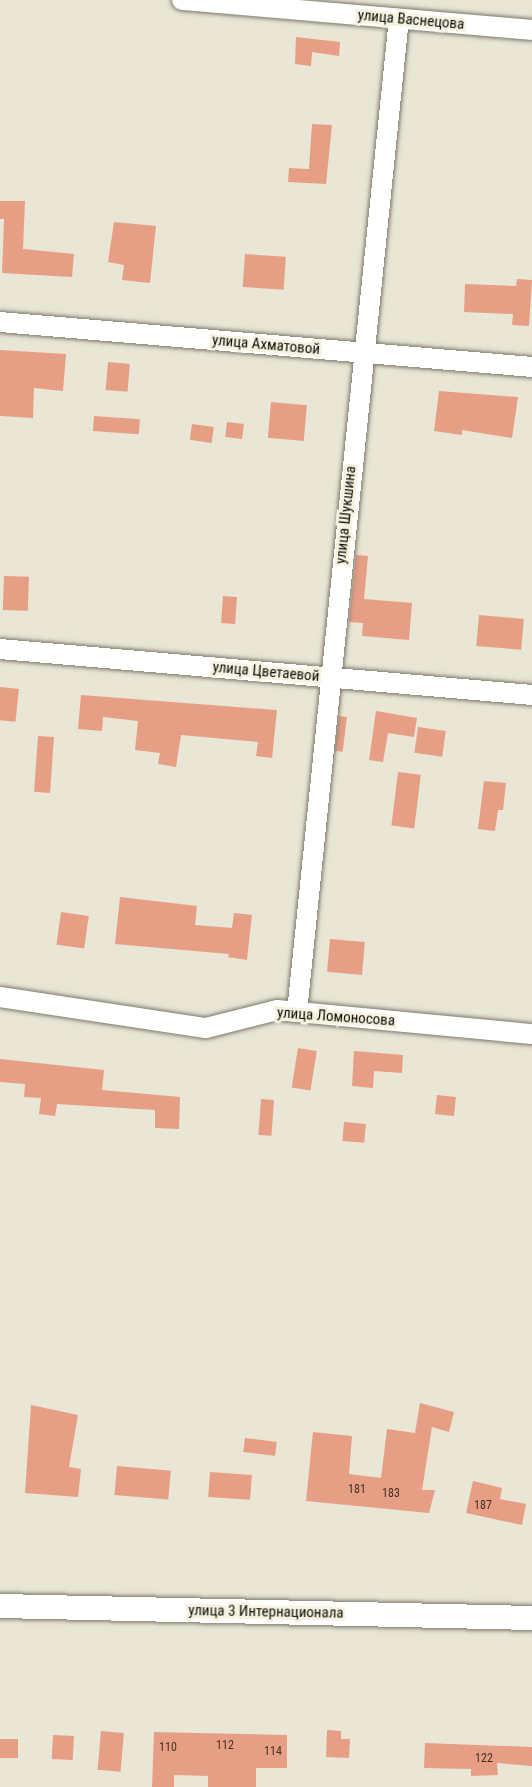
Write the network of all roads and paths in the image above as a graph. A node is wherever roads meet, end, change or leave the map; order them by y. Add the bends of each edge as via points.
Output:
1 (182, 0) edge
2 (399, 19) junction
3 (532, 30) edge
4 (0, 322) edge
5 (362, 353) junction
6 (532, 367) edge
7 (0, 650) edge
8 (330, 678) junction
9 (532, 695) edge
10 (0, 997) edge
11 (297, 1012) junction
12 (532, 1034) edge
13 (0, 1606) edge
14 (532, 1618) edge

1 - 2 street, улица Васнецова
2 - 3 street, улица Васнецова
2 - 5 street, улица Шукшина
4 - 5 street, улица Ахматовой
5 - 6 street, улица Ахматовой
5 - 8 street, улица Шукшина
7 - 8 street, улица Цветаевой
8 - 9 street, улица Цветаевой
8 - 11 street, улица Шукшина
10 - 11 street, улица Ломоносова via 206,1028 277,1010
11 - 12 street, улица Ломоносова
13 - 14 main road, улица 3 Интернационала

